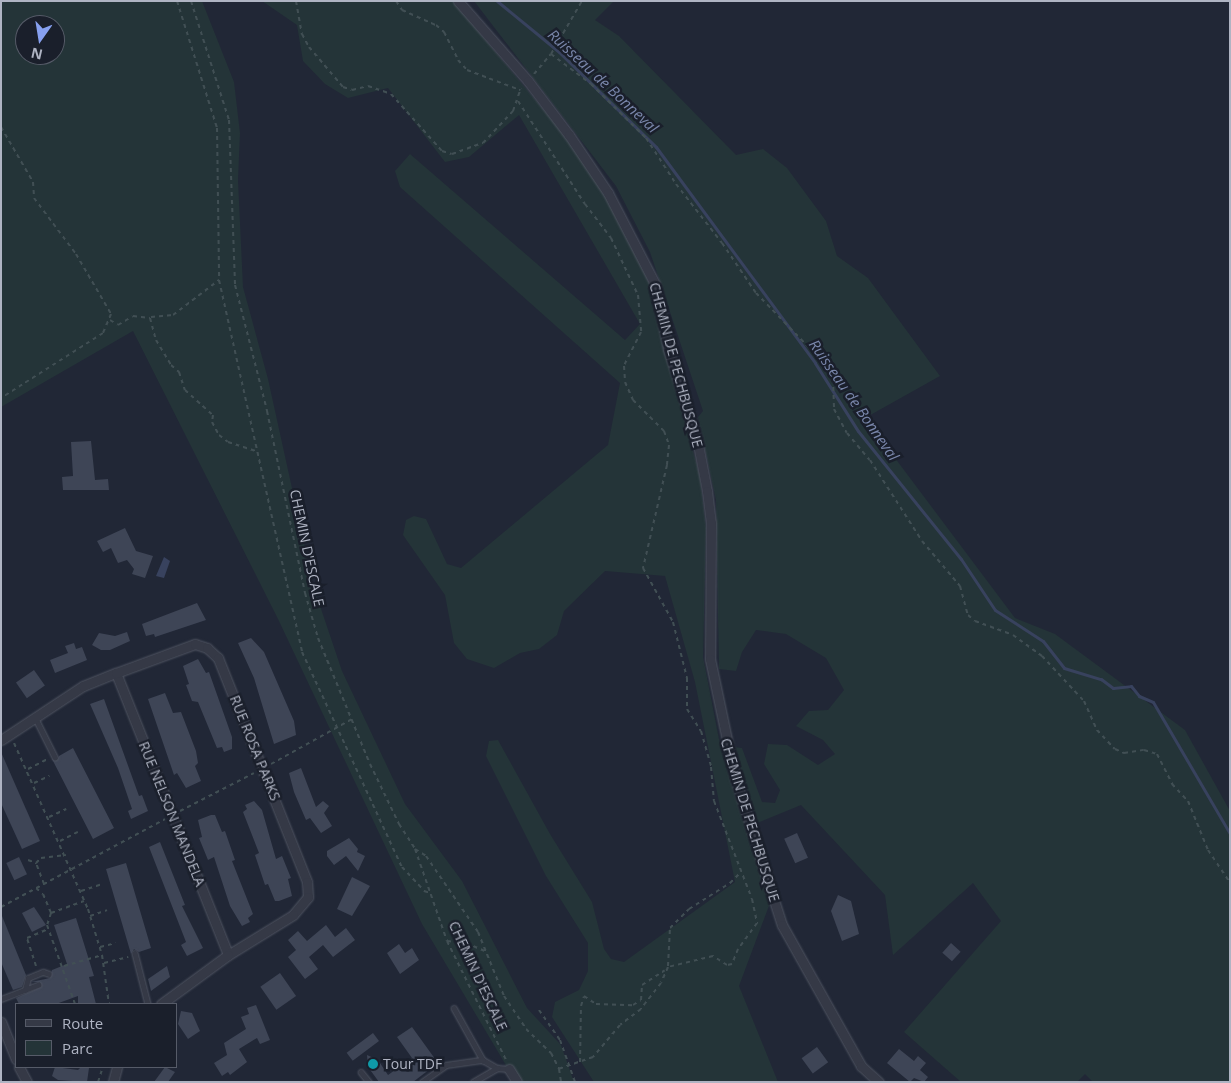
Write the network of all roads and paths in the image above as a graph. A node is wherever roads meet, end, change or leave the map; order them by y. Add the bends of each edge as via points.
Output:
1 (177, 1) edge
2 (192, 1) edge
3 (296, 1) edge
4 (396, 1) edge
5 (458, 1) edge
6 (582, 1) edge
7 (552, 54) junction
8 (528, 81) junction
9 (520, 90) dead end
10 (1, 127) edge
11 (219, 280) junction
12 (150, 318) junction
13 (110, 320) junction
14 (1, 398) edge
15 (258, 452) junction
16 (116, 673) junction
17 (35, 717) junction
18 (352, 719) junction
19 (338, 729) junction
20 (5, 737) edge
21 (55, 757) joint
22 (264, 768) junction
23 (28, 769) junction
24 (49, 776) dead end
25 (34, 783) junction
26 (66, 809) dead end
27 (172, 814) junction
28 (49, 817) junction
29 (78, 832) dead end
30 (60, 841) junction
31 (415, 849) junction
32 (66, 855) junction
33 (28, 860) dead end
34 (36, 863) junction
35 (72, 869) junction
36 (741, 872) junction
37 (1230, 883) edge
38 (44, 884) junction
39 (100, 885) dead end
40 (36, 888) junction
41 (81, 891) junction
42 (430, 893) junction
43 (84, 901) junction
44 (1, 907) edge
45 (107, 910) dead end
46 (51, 913) junction
47 (90, 916) junction
48 (48, 929) junction
49 (447, 941) junction
50 (116, 943) dead end
51 (100, 947) junction
52 (485, 951) junction
53 (135, 954) joint
54 (102, 955) junction
55 (228, 955) junction
56 (104, 963) junction
57 (63, 966) junction
58 (668, 967) junction
59 (37, 969) dead end
60 (49, 974) dead end
61 (38, 985) dead end
62 (25, 990) junction
63 (1, 1000) edge
64 (75, 1003) edge
65 (109, 1003) edge
66 (148, 1003) edge
67 (162, 1003) edge
68 (454, 1008) dead end
69 (539, 1010) dead end
70 (1, 1022) edge
71 (15, 1057) edge
72 (483, 1060) junction
73 (580, 1063) junction
74 (571, 1067) junction
75 (20, 1068) edge
76 (103, 1068) edge
77 (117, 1068) edge
78 (497, 1068) junction
79 (509, 1069) junction
80 (559, 1069) junction
81 (361, 1072) dead end
82 (27, 1082) edge
83 (98, 1082) edge
84 (113, 1082) edge
85 (369, 1082) edge
86 (422, 1082) edge
87 (473, 1082) edge
88 (517, 1082) edge
89 (561, 1082) edge
90 (575, 1082) edge
91 (879, 1082) edge

1 - 11 path via 217,128
2 - 18 path, CHEMIN D'ESCALE via 229,120 235,285 243,324 267,410 304,593 318,638
3 - 36 path via 302,34 308,47 344,87 352,90 368,86 391,94 442,152 452,154 483,143 518,101 585,204 612,238 638,296 642,315 640,332 624,366 625,382 633,400 664,431 669,445 643,568 673,622 687,678 687,709 701,730 711,767 714,801
4 - 9 path via 402,10 444,32 458,60 467,70
5 - 8 street, CHEMIN DE PECHBUSQUE
6 - 7 path
7 - 8 path
7 - 37 path via 591,84 646,138 756,293 826,365 833,379 834,409 847,433 870,460 922,541 960,586 968,615 975,621 1013,635 1042,656 1084,701 1097,730 1115,749 1124,753 1144,750 1156,754 1172,784 1188,802 1208,850
8 - 91 street, CHEMIN DE PECHBUSQUE via 608,193 655,284 668,349 697,439 707,491 711,523 710,659 735,778 790,940 861,1066
10 - 13 path via 33,182 34,198 76,254 109,309
11 - 12 path via 173,315
11 - 15 path
12 - 13 path via 133,316 118,324
12 - 15 path via 156,340 170,365 179,372 185,390 213,415 212,422 219,435 228,442
13 - 14 path via 103,333
15 - 19 path via 302,652
16 - 17 street, RUE ROSA PARKS via 83,686
16 - 22 street, RUE ROSA PARKS via 190,645 207,648 221,662
16 - 27 street, RUE NELSON MANDELA
17 - 20 street, RUE ROSA PARKS
17 - 21 lane
18 - 19 path
18 - 31 path, CHEMIN D'ESCALE via 399,824
19 - 22 path
19 - 42 path via 402,867 424,892
20 - 23 path
21 - 23 path
22 - 27 path
22 - 55 street, RUE ROSA PARKS via 307,882 308,897 294,915
23 - 25 path
24 - 25 path
25 - 28 path
26 - 28 path
27 - 35 path
27 - 55 street, RUE NELSON MANDELA
28 - 30 path
29 - 30 path
30 - 32 path
31 - 42 path, CHEMIN D'ESCALE
31 - 52 path via 426,856 478,932
32 - 34 path via 41,858
32 - 35 path
33 - 34 path
34 - 38 path
35 - 38 path
35 - 41 path
36 - 58 path via 730,883 689,909 670,928
36 - 58 path via 757,923 738,948 732,964 727,965 713,956
38 - 40 path
39 - 41 path
40 - 44 path
40 - 46 path via 43,894
41 - 43 path
42 - 49 path, CHEMIN D'ESCALE
43 - 46 path
43 - 47 path
45 - 47 path
46 - 48 path
47 - 51 path
48 - 57 path
48 - 59 path via 27,938
49 - 52 path via 466,943
49 - 79 path, CHEMIN D'ESCALE via 480,1002
50 - 51 path
51 - 54 path
52 - 80 path via 516,1016 546,1045
53 - 56 path
53 - 66 lane
54 - 56 path
54 - 57 path
55 - 67 street, RUE ROSA PARKS
56 - 65 path
57 - 64 path
58 - 73 path via 661,983 641,1009 620,1025 593,1057
58 - 73 path via 661,976 642,985 641,1000 633,1006 596,1004 584,996
60 - 62 lane via 42,972 28,978
61 - 62 lane
62 - 63 lane
68 - 72 lane
69 - 74 path via 560,1040
70 - 71 street
72 - 78 lane
72 - 86 lane via 446,1065
73 - 74 path
74 - 80 path
74 - 90 path
75 - 82 street
76 - 83 path
77 - 84 street
78 - 79 lane
78 - 87 lane
79 - 88 street
80 - 89 path
81 - 85 lane

